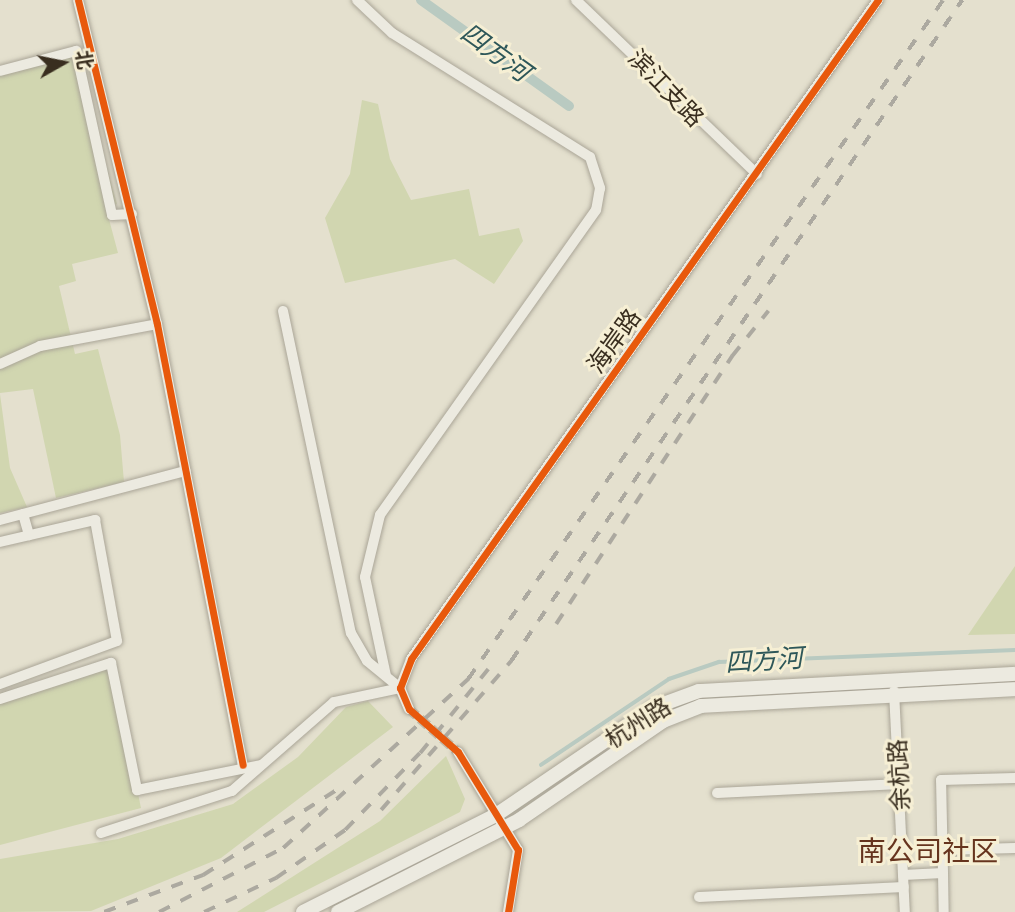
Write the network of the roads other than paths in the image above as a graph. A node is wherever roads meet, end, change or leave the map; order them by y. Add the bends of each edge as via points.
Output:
1 (78, 0) edge
2 (357, 0) edge
3 (576, 0) edge
4 (878, 0) edge
5 (0, 71) edge
6 (757, 174) junction
7 (131, 214) junction
8 (283, 311) dead end
9 (157, 324) junction
10 (0, 364) edge
11 (186, 471) junction
12 (23, 514) junction
13 (0, 520) edge
14 (29, 535) junction
15 (0, 542) edge
16 (1015, 674) edge
17 (386, 676) junction
18 (894, 680) junction
19 (0, 684) edge
20 (400, 688) junction
21 (1015, 689) edge
22 (895, 695) junction
23 (0, 699) edge
24 (409, 709) tunnel mouth
25 (458, 751) tunnel mouth
26 (243, 765) junction
27 (261, 765) junction
28 (1015, 778) edge
29 (900, 784) junction
30 (717, 793) dead end
31 (496, 815) junction
32 (504, 828) junction
33 (101, 833) dead end
34 (1015, 849) edge
35 (943, 850) junction
36 (943, 873) junction
37 (903, 875) junction
38 (904, 887) junction
39 (699, 897) dead end
40 (303, 912) edge
41 (338, 912) edge
42 (508, 912) edge
43 (905, 912) edge
44 (944, 912) edge

1 - 7 street
2 - 17 street via 392,33 581,151 600,188 596,210 380,515 365,578
3 - 6 street, 滨江支路
4 - 6 street, 海岸路
5 - 7 street via 76,51 112,215
6 - 20 street, 海岸路 via 411,659
7 - 9 street
8 - 17 street via 351,633 367,660
9 - 10 street via 40,346
9 - 11 street
11 - 12 street
11 - 26 street
12 - 13 street
12 - 14 street
14 - 15 street
14 - 19 street via 95,520 117,641
16 - 18 main road, 杭州路
17 - 20 street
18 - 22 street, 余杭路
18 - 31 main road, 杭州路 via 712,689 669,701
20 - 24 street
20 - 27 street via 334,702
21 - 22 main road, 杭州路
22 - 29 street, 余杭路
22 - 32 main road, 杭州路 via 701,706 663,721
23 - 26 street via 111,663 137,790
25 - 31 street
26 - 27 street
27 - 33 street via 232,791
28 - 35 street via 941,780
29 - 30 street
29 - 37 street, 余杭路
31 - 32 street
31 - 40 main road, 杭州路
32 - 41 main road, 杭州路
32 - 42 street via 518,850
34 - 35 street
35 - 36 street
36 - 37 street
36 - 44 street
37 - 38 street, 余杭路
38 - 39 street
38 - 43 street, 余杭路

